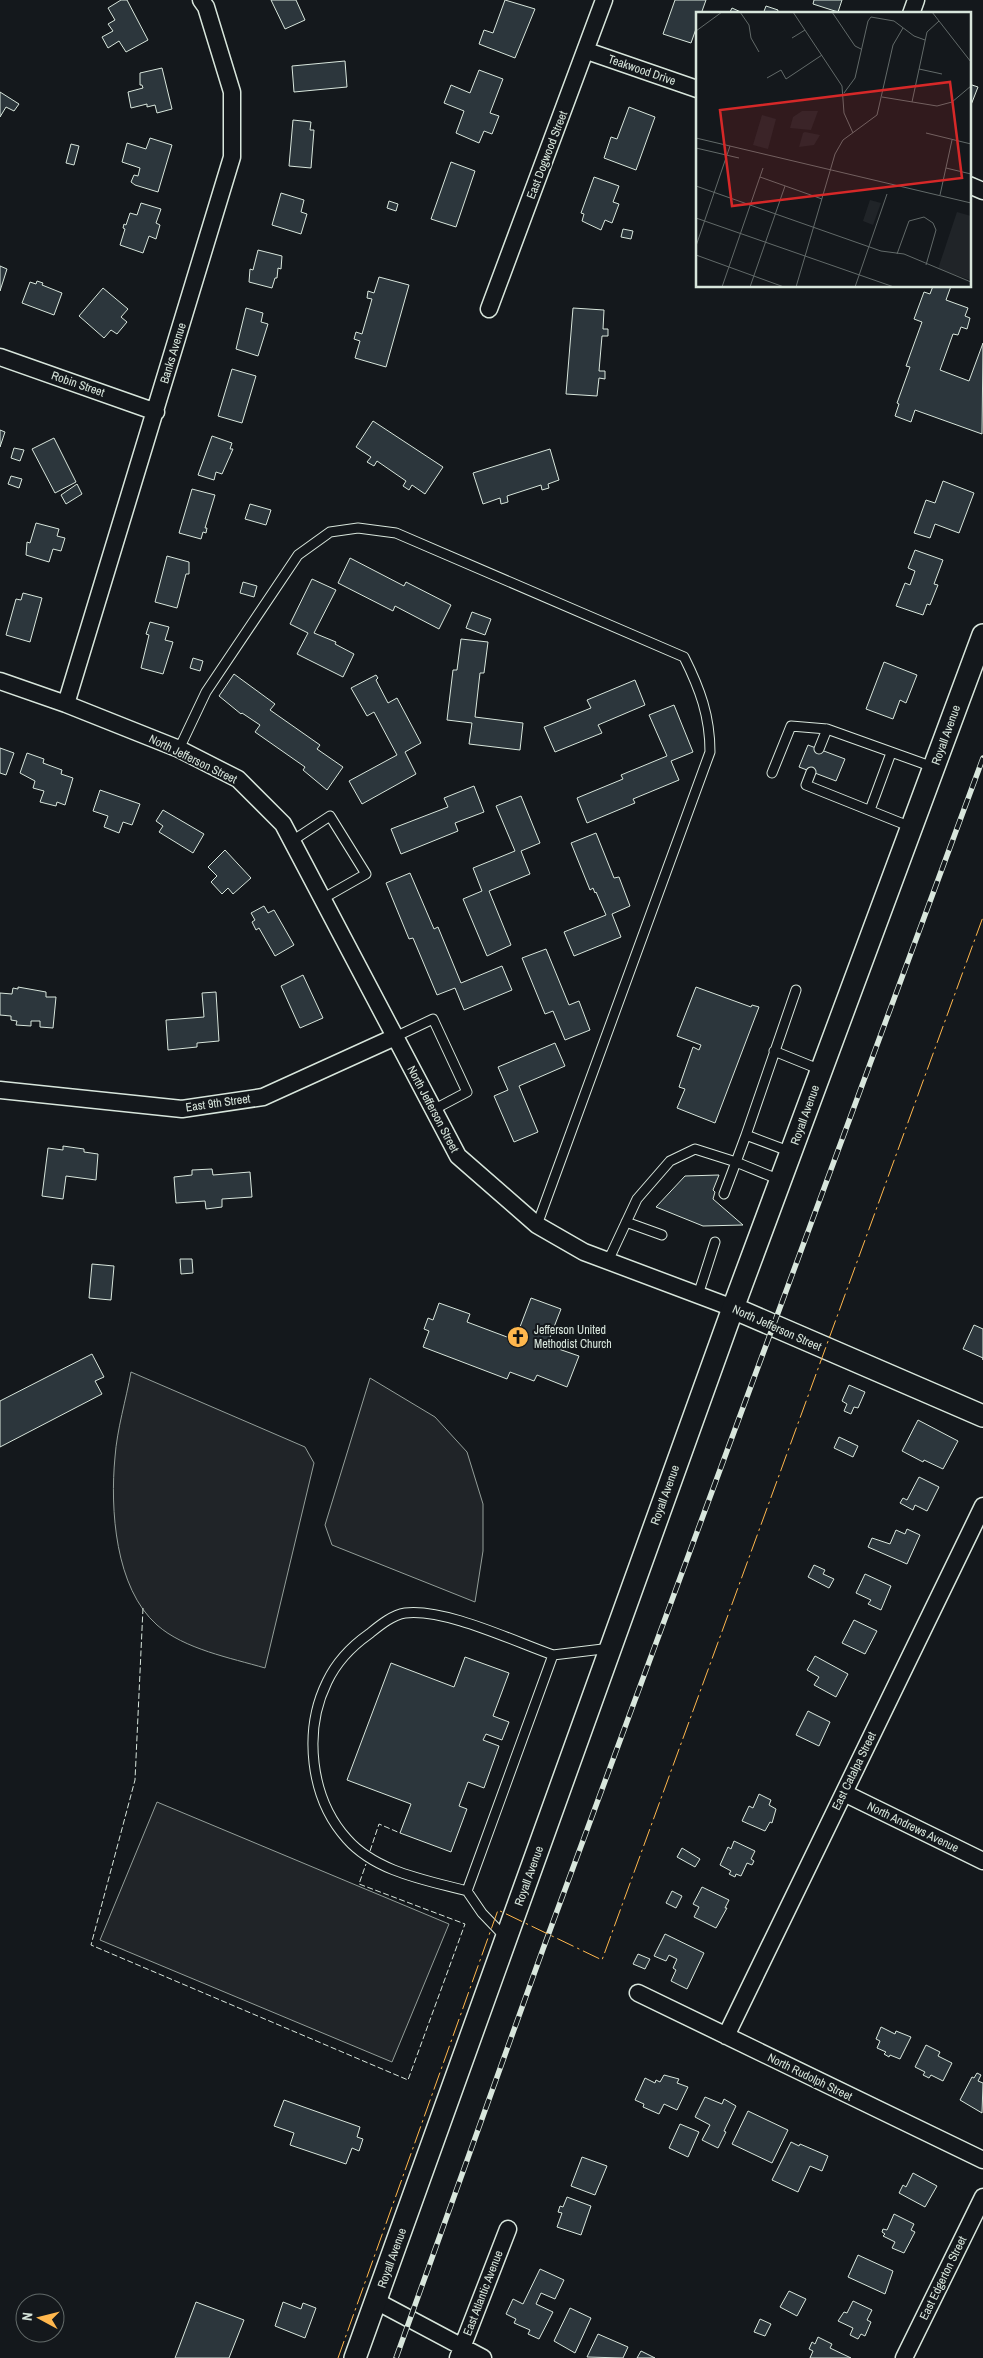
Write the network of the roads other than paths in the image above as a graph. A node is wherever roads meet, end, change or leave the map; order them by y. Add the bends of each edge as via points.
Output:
1 (201, 0) edge
2 (604, 0) edge
3 (916, 0) edge
4 (912, 12) edge
5 (587, 51) junction
6 (696, 89) edge
7 (970, 186) edge
8 (983, 191) edge
9 (489, 309) dead end
10 (0, 357) edge
11 (156, 412) junction
12 (983, 635) edge
13 (0, 681) edge
14 (66, 704) junction
15 (827, 729) junction
16 (179, 749) junction
17 (819, 749) dead end
18 (892, 753) junction
19 (934, 768) junction
20 (772, 772) dead end
21 (811, 772) dead end
22 (870, 810) junction
23 (912, 827) junction
24 (292, 841) junction
25 (322, 899) junction
26 (796, 990) dead end
27 (395, 1038) junction
28 (774, 1051) junction
29 (821, 1070) junction
30 (0, 1090) edge
31 (434, 1110) junction
32 (746, 1134) junction
33 (791, 1152) junction
34 (736, 1162) junction
35 (781, 1180) junction
36 (724, 1194) dead end
37 (626, 1222) junction
38 (537, 1225) junction
39 (662, 1234) dead end
40 (715, 1242) dead end
41 (608, 1262) junction
42 (698, 1295) junction
43 (733, 1308) junction
44 (983, 1416) edge
45 (983, 1506) edge
46 (611, 1648) junction
47 (553, 1655) junction
48 (844, 1792) junction
49 (983, 1861) edge
50 (467, 1891) junction
51 (506, 1938) junction
52 (638, 1993) dead end
53 (726, 2036) junction
54 (983, 2160) edge
55 (983, 2197) edge
56 (508, 2229) dead end
57 (376, 2301) junction
58 (460, 2353) edge
59 (355, 2358) edge
60 (483, 2358) edge
61 (904, 2358) edge

1 - 11 street, Banks Avenue via 206,7 232,92 232,157
2 - 5 street, East Dogwood Street
3 - 4 street
5 - 6 street, Teakwood Drive
5 - 9 street, East Dogwood Street
7 - 8 street
10 - 11 street, Robin Street
11 - 14 street, Banks Avenue
12 - 19 street, Royall Avenue
13 - 14 street, North Jefferson Street
14 - 16 street, North Jefferson Street
15 - 17 lane
15 - 18 lane
15 - 20 lane via 791,726
16 - 24 street, North Jefferson Street via 238,780 283,824
16 - 38 lane via 206,692 298,555 330,532 358,528 396,533 684,657 697,683 710,726 710,752
18 - 19 lane
18 - 22 lane
19 - 23 street, Royall Avenue
21 - 22 lane via 806,785
22 - 23 lane
23 - 29 street, Royall Avenue
24 - 25 street, North Jefferson Street
24 - 25 lane via 330,816 366,874
25 - 27 street, North Jefferson Street
26 - 28 lane
27 - 30 street, East 9th Street via 263,1097 182,1109
27 - 31 street, North Jefferson Street
27 - 31 lane via 433,1019 467,1092
28 - 29 lane
28 - 32 lane
29 - 33 street, Royall Avenue
31 - 38 street, North Jefferson Street via 458,1156
32 - 33 lane
32 - 34 lane
33 - 35 street, Royall Avenue
34 - 35 lane
34 - 36 lane
34 - 37 lane via 695,1149 670,1161 637,1199
35 - 43 street, Royall Avenue
37 - 39 lane
37 - 41 lane
38 - 41 street, North Jefferson Street
40 - 42 lane
41 - 42 street, North Jefferson Street
42 - 43 street, North Jefferson Street
43 - 44 street, North Jefferson Street
43 - 46 street, Royall Avenue
45 - 48 street, East Catalpa Street
46 - 47 lane
46 - 51 street, Royall Avenue
47 - 50 lane
47 - 50 lane via 447,1617 422,1612 402,1614 358,1642 326,1683 317,1712 316,1780 321,1796 346,1839 377,1863
48 - 49 street, North Andrews Avenue
48 - 53 street, East Catalpa Street
50 - 51 lane via 482,1913
51 - 57 street, Royall Avenue
52 - 53 street, North Rudolph Street
53 - 54 street, North Rudolph Street
55 - 61 street, East Edgerton Street
56 - 58 street, East Atlantic Avenue
57 - 58 street
57 - 59 street, Royall Avenue
58 - 60 street

